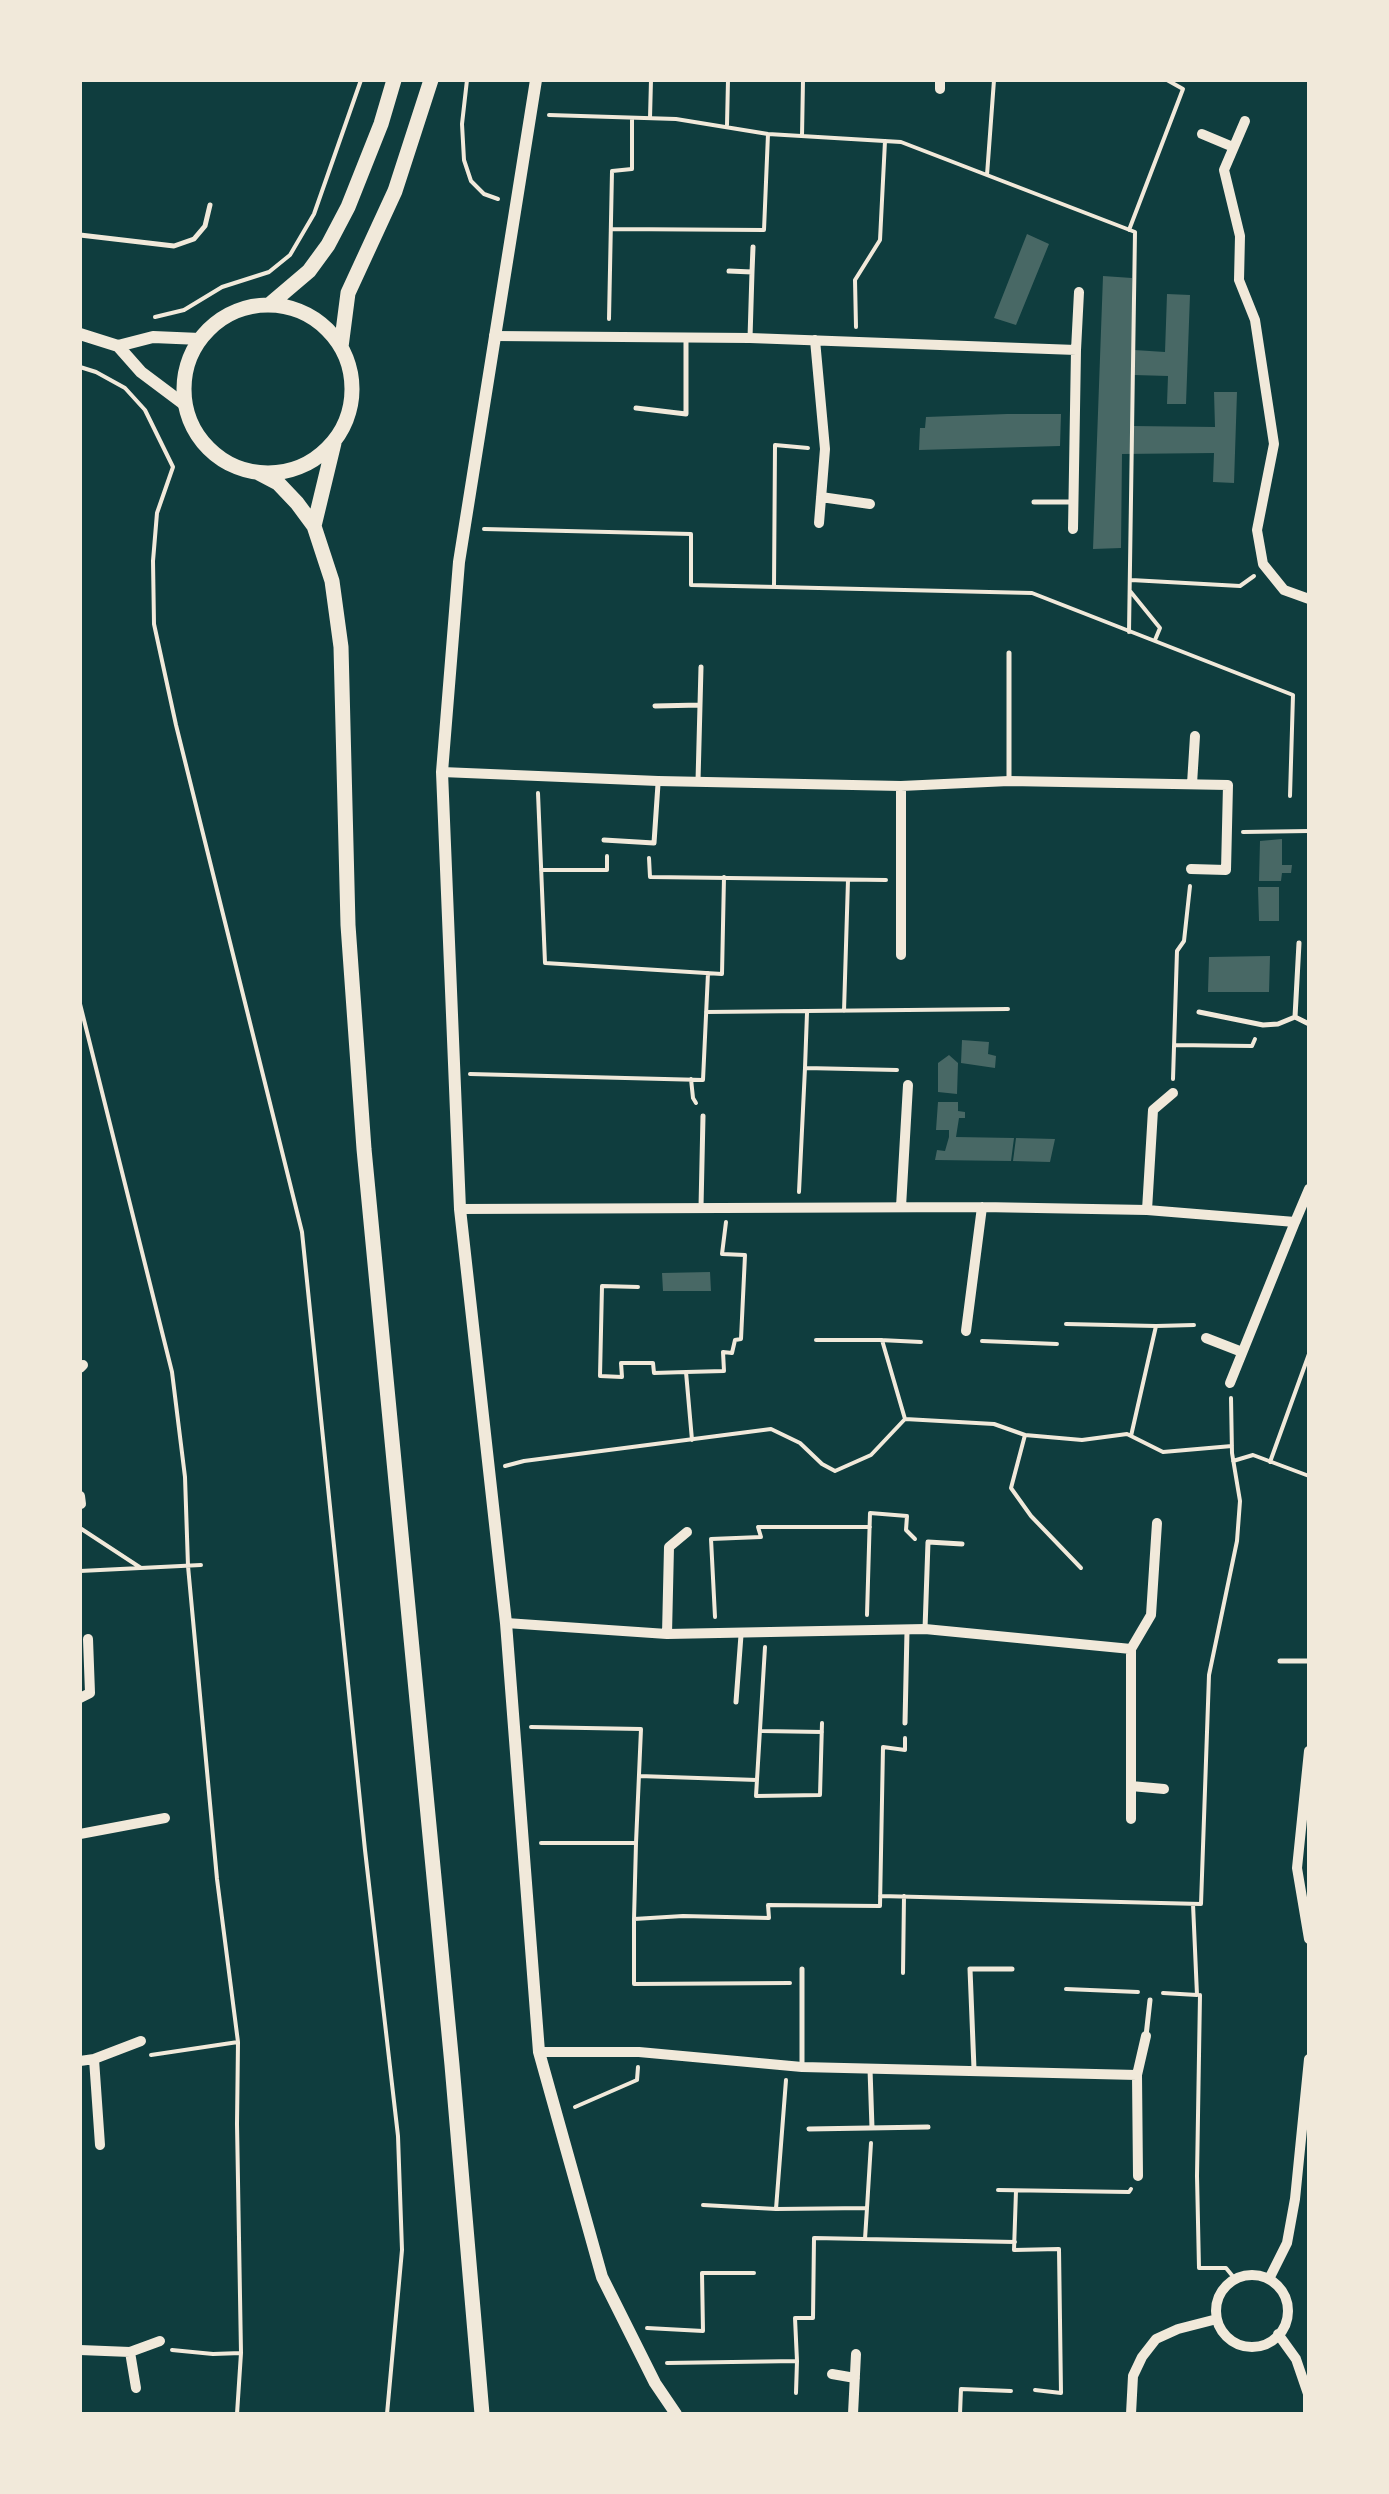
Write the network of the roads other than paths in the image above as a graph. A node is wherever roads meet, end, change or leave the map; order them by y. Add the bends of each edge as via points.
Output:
1 (394, 80) edge
2 (431, 80) edge
3 (536, 80) edge
4 (1244, 121) dead end
5 (1202, 134) dead end
6 (1234, 147) junction
7 (210, 205) dead end
8 (80, 235) edge
9 (753, 247) dead end
10 (728, 271) dead end
11 (752, 272) junction
12 (1079, 292) dead end
13 (269, 305) junction
14 (80, 334) edge
15 (494, 336) junction
16 (686, 338) junction
17 (750, 338) junction
18 (200, 339) junction
19 (815, 340) junction
20 (118, 346) junction
21 (341, 347) junction
22 (1076, 350) junction
23 (185, 404) junction
24 (636, 408) dead end
25 (334, 441) junction
26 (259, 473) junction
27 (821, 497) junction
28 (1034, 502) dead end
29 (1074, 502) junction
30 (870, 504) dead end
31 (818, 523) dead end
32 (314, 526) junction
33 (1073, 529) dead end
34 (1309, 599) edge
35 (1009, 653) dead end
36 (701, 666) dead end
37 (700, 705) junction
38 (655, 706) dead end
39 (1195, 736) dead end
40 (442, 772) junction
41 (658, 781) junction
42 (698, 782) junction
43 (1009, 782) junction
44 (1192, 784) junction
45 (901, 786) junction
46 (606, 840) road end
47 (1191, 869) road end
48 (1298, 943) dead end
49 (901, 955) dead end
50 (1199, 1012) dead end
51 (1295, 1017) junction
52 (1309, 1024) edge
53 (908, 1085) road end
54 (1173, 1093) road end
55 (703, 1116) road end
56 (1309, 1189) edge
57 (700, 1206) junction
58 (982, 1207) junction
59 (901, 1208) junction
60 (460, 1209) junction
61 (1147, 1210) junction
62 (1294, 1222) junction
63 (966, 1331) road end
64 (1206, 1338) dead end
65 (1242, 1352) junction
66 (1230, 1383) road end
67 (80, 1496) edge
68 (81, 1504) edge
69 (1156, 1522) dead end
70 (687, 1532) dead end
71 (962, 1544) dead end
72 (506, 1622) junction
73 (907, 1629) junction
74 (925, 1629) junction
75 (741, 1632) junction
76 (667, 1634) junction
77 (88, 1638) dead end
78 (1131, 1649) junction
79 (1280, 1660) dead end
80 (1309, 1662) edge
81 (80, 1698) edge
82 (736, 1702) dead end
83 (905, 1723) road end
84 (1309, 1751) edge
85 (1131, 1786) junction
86 (1164, 1788) dead end
87 (166, 1818) dead end
88 (1131, 1819) dead end
89 (80, 1834) edge
90 (1309, 1940) edge
91 (802, 1969) dead end
92 (1012, 1970) dead end
93 (1150, 2000) dead end
94 (1146, 2036) joint
95 (141, 2042) road end
96 (540, 2052) junction
97 (94, 2058) junction
98 (1309, 2059) edge
99 (80, 2060) edge
100 (802, 2067) junction
101 (870, 2069) junction
102 (974, 2072) junction
103 (1137, 2075) junction
104 (928, 2126) dead end
105 (872, 2128) junction
106 (809, 2129) dead end
107 (100, 2145) dead end
108 (1138, 2176) road end
109 (1269, 2279) junction
110 (1217, 2319) junction
111 (1278, 2334) junction
112 (160, 2342) road end
113 (80, 2350) edge
114 (130, 2352) junction
115 (856, 2354) dead end
116 (832, 2374) dead end
117 (855, 2378) junction
118 (136, 2388) dead end
119 (482, 2414) edge
120 (676, 2414) edge
121 (853, 2414) edge
122 (1131, 2414) edge
123 (1308, 2414) edge

1 - 13 main road via 328,245
2 - 21 main road via 395,191 348,294
3 - 15 street
4 - 6 street
5 - 6 street
6 - 34 street via 1224,170 1274,444 1257,530 1265,568 1284,590
7 - 8 lane via 194,239 174,246
9 - 11 lane
10 - 11 lane
11 - 17 lane
12 - 22 street
13 - 18 main road via 219,320
13 - 21 main road via 298,310
14 - 20 street
15 - 16 street
15 - 40 street via 458,562
16 - 17 street
16 - 24 lane via 686,414
17 - 19 street
18 - 20 street
18 - 23 main road via 189,360
19 - 22 street
19 - 27 street via 825,450
20 - 23 street
21 - 25 main road via 352,395
22 - 29 street
23 - 26 main road via 211,451
25 - 26 main road via 313,460
25 - 32 main road
26 - 32 main road via 278,483
27 - 30 street
27 - 31 street
28 - 29 lane
29 - 33 street
32 - 119 main road via 332,581 341,646 348,925 362,1130
35 - 43 lane
36 - 37 lane
37 - 38 lane
37 - 42 lane
39 - 44 street
40 - 41 street
40 - 60 street
41 - 42 street
41 - 46 lane via 654,843
42 - 45 street
43 - 44 street
43 - 45 street
44 - 47 street via 1228,785 1228,833 1226,870
45 - 49 street
48 - 51 lane
50 - 51 lane via 1262,1025
51 - 52 lane
53 - 59 street
54 - 61 street via 1153,1110
55 - 57 lane
56 - 62 street
57 - 59 street
57 - 60 street
58 - 59 street
58 - 61 street
58 - 63 street
60 - 72 street
61 - 62 street
62 - 65 street
64 - 65 street
65 - 66 street
67 - 68 street
69 - 78 street via 1151,1615
70 - 76 street via 670,1547
71 - 74 lane via 928,1542
72 - 76 street
72 - 96 street
73 - 74 street
73 - 75 street
73 - 83 lane
74 - 78 street
75 - 76 street
75 - 82 lane
77 - 81 street via 90,1693
78 - 85 street
79 - 80 lane
84 - 90 street via 1297,1868
85 - 86 street
85 - 88 street
87 - 89 street
91 - 100 lane
92 - 102 lane via 970,1969
93 - 94 lane
94 - 103 street
95 - 97 street
96 - 100 street via 638,2052
96 - 120 street via 602,2277
97 - 99 street
97 - 107 street
98 - 109 street via 1296,2199 1287,2243
100 - 101 street
101 - 102 street
101 - 105 lane
102 - 103 street
103 - 108 street
104 - 105 lane
105 - 106 lane
109 - 110 street via 1235,2279 1219,2296
109 - 111 street via 1287,2304
110 - 111 street via 1228,2338 1248,2346
110 - 122 street via 1156,2339 1133,2376
111 - 123 street via 1296,2359
112 - 114 street
113 - 114 street
114 - 118 street
115 - 117 street
116 - 117 street
117 - 121 street

